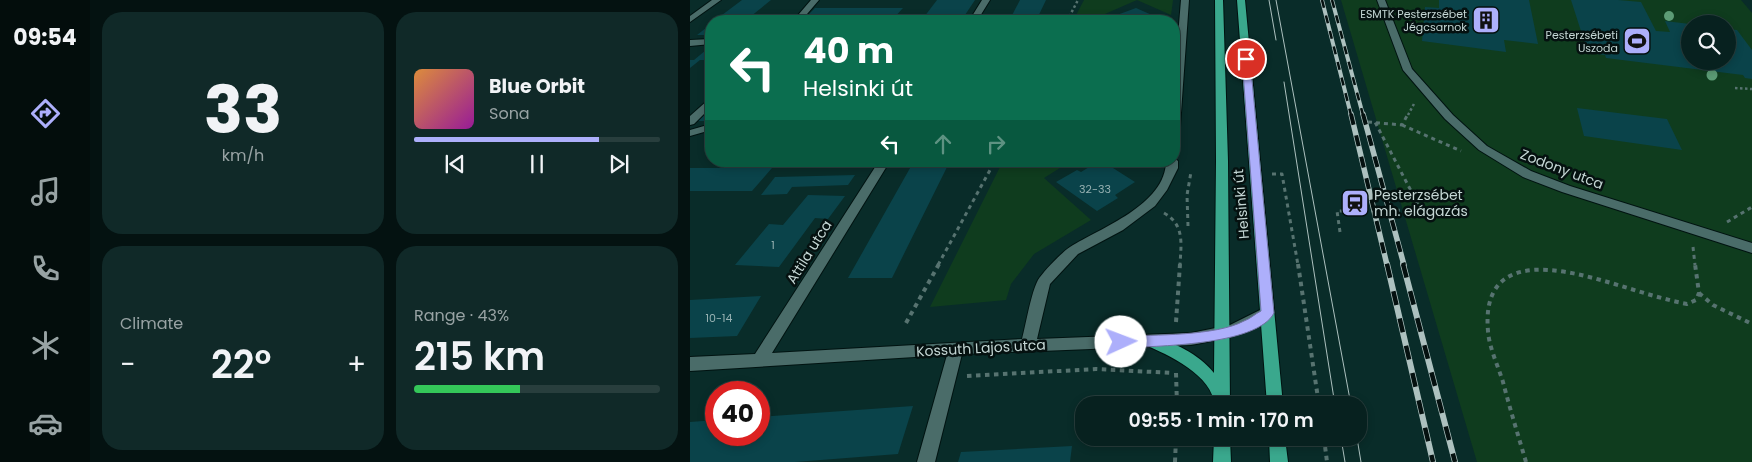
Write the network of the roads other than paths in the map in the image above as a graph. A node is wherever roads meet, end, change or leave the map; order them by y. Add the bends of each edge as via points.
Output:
1 (717, 0) edge
2 (815, 0) edge
3 (986, 0) edge
4 (1185, 0) edge
5 (1219, 0) edge
6 (1381, 0) edge
7 (1241, 1) edge
8 (802, 15) edge
9 (977, 15) edge
10 (690, 20) edge
11 (705, 42) edge
12 (690, 43) edge
13 (1180, 64) edge
14 (705, 108) edge
15 (690, 122) edge
16 (705, 129) edge
17 (690, 133) edge
18 (881, 167) edge
19 (1172, 167) edge
20 (1752, 248) edge
21 (1267, 313) junction
22 (1223, 334) junction
23 (1150, 341) joint
24 (1028, 345) junction
25 (1176, 346) junction
26 (956, 348) junction
27 (759, 360) junction
28 (690, 364) edge
29 (1219, 396) edge
30 (1222, 396) edge
31 (1273, 396) edge
32 (1222, 446) edge
33 (1278, 446) edge
34 (926, 462) edge
35 (1222, 462) edge
36 (1279, 462) edge

1 - 10 street
2 - 8 street
3 - 9 street
4 - 13 street
5 - 22 main road, Helsinki út
6 - 20 street, Zodony utca via 1408,70 1482,148 1527,174 1566,189
7 - 21 main road, Helsinki út
11 - 12 street
14 - 15 street
16 - 17 street
18 - 27 street, Attila utca
19 - 24 street via 1151,203 1119,227 1073,251 1044,282
21 - 22 street via 1248,326
21 - 31 main road, Helsinki út
22 - 25 street
22 - 30 main road, Helsinki út
23 - 24 street, Kossuth Lajos utca
23 - 25 main road
24 - 26 street, Kossuth Lajos utca
25 - 29 main road via 1208,374
26 - 27 street, Kossuth Lajos utca
26 - 34 street
27 - 28 street, Kossuth Lajos utca
32 - 35 main road
33 - 36 main road

